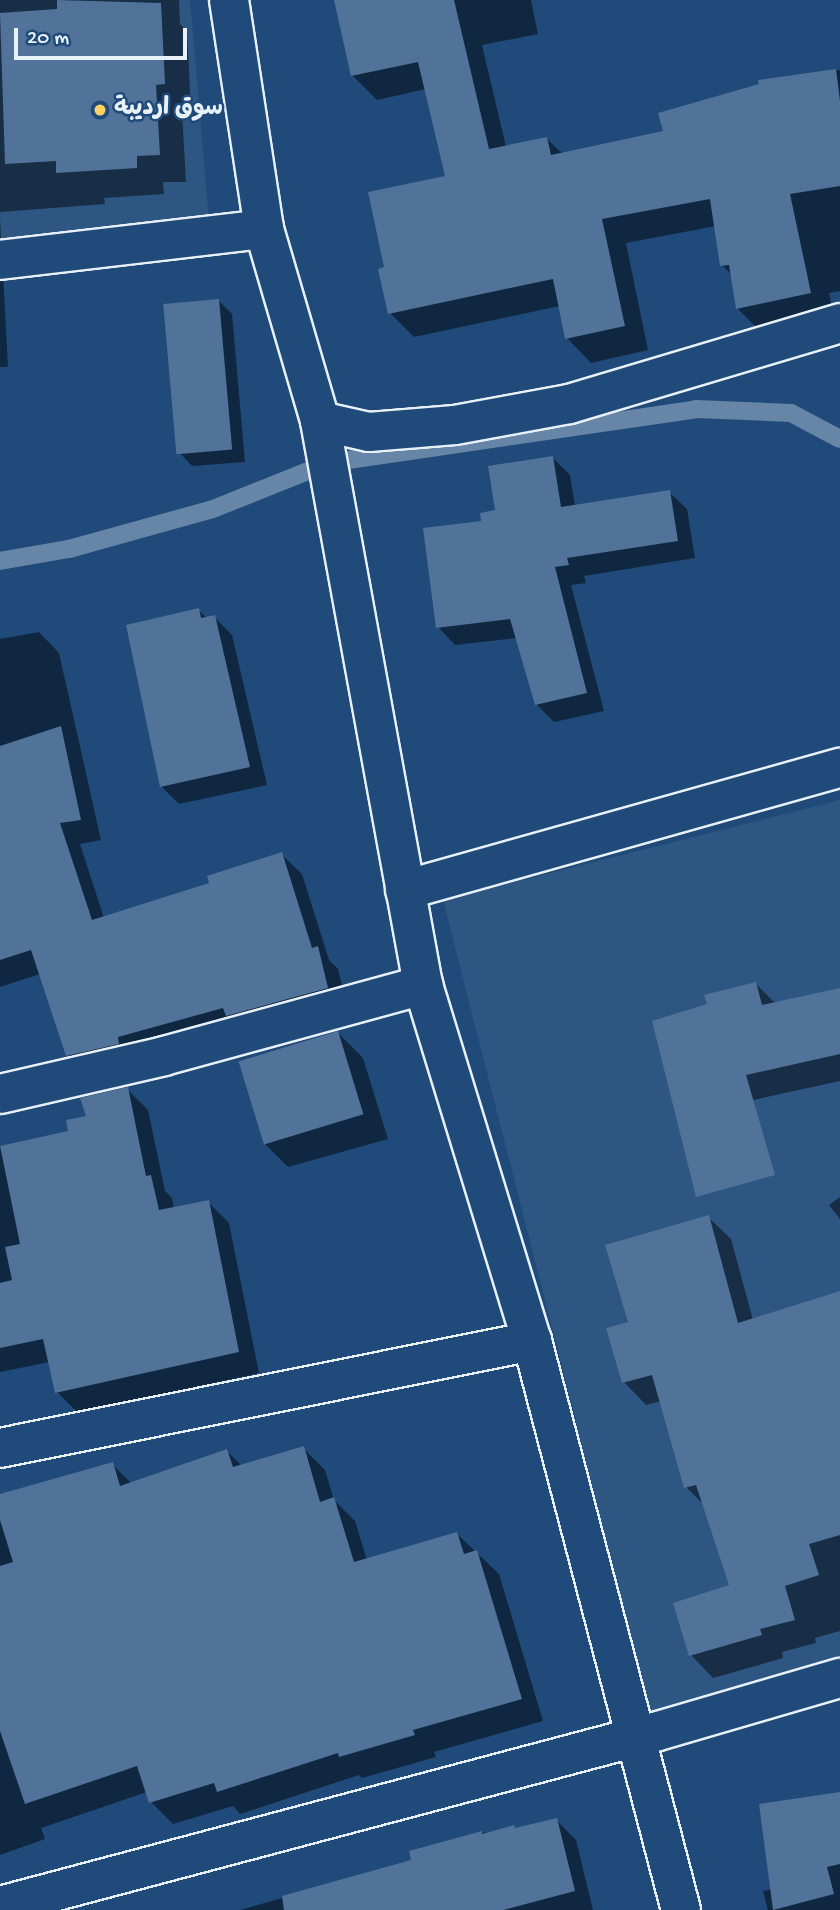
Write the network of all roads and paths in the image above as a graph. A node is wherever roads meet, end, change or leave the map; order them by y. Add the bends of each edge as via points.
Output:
1 (229, 0) edge
2 (264, 229) junction
3 (0, 260) edge
4 (840, 323) edge
5 (320, 421) junction
6 (840, 768) edge
7 (405, 890) junction
8 (423, 985) junction
9 (0, 1094) edge
10 (532, 1341) junction
11 (0, 1448) edge
12 (840, 1678) edge
13 (636, 1737) junction
14 (0, 1906) edge
15 (681, 1910) edge

1 - 2 street
2 - 3 street
2 - 5 street
4 - 5 street via 569,404 455,425 369,432
5 - 7 street
6 - 7 street
7 - 8 street
8 - 9 street via 164,1056
8 - 10 street
10 - 11 street
10 - 13 street
12 - 13 street
13 - 14 street
13 - 15 street

